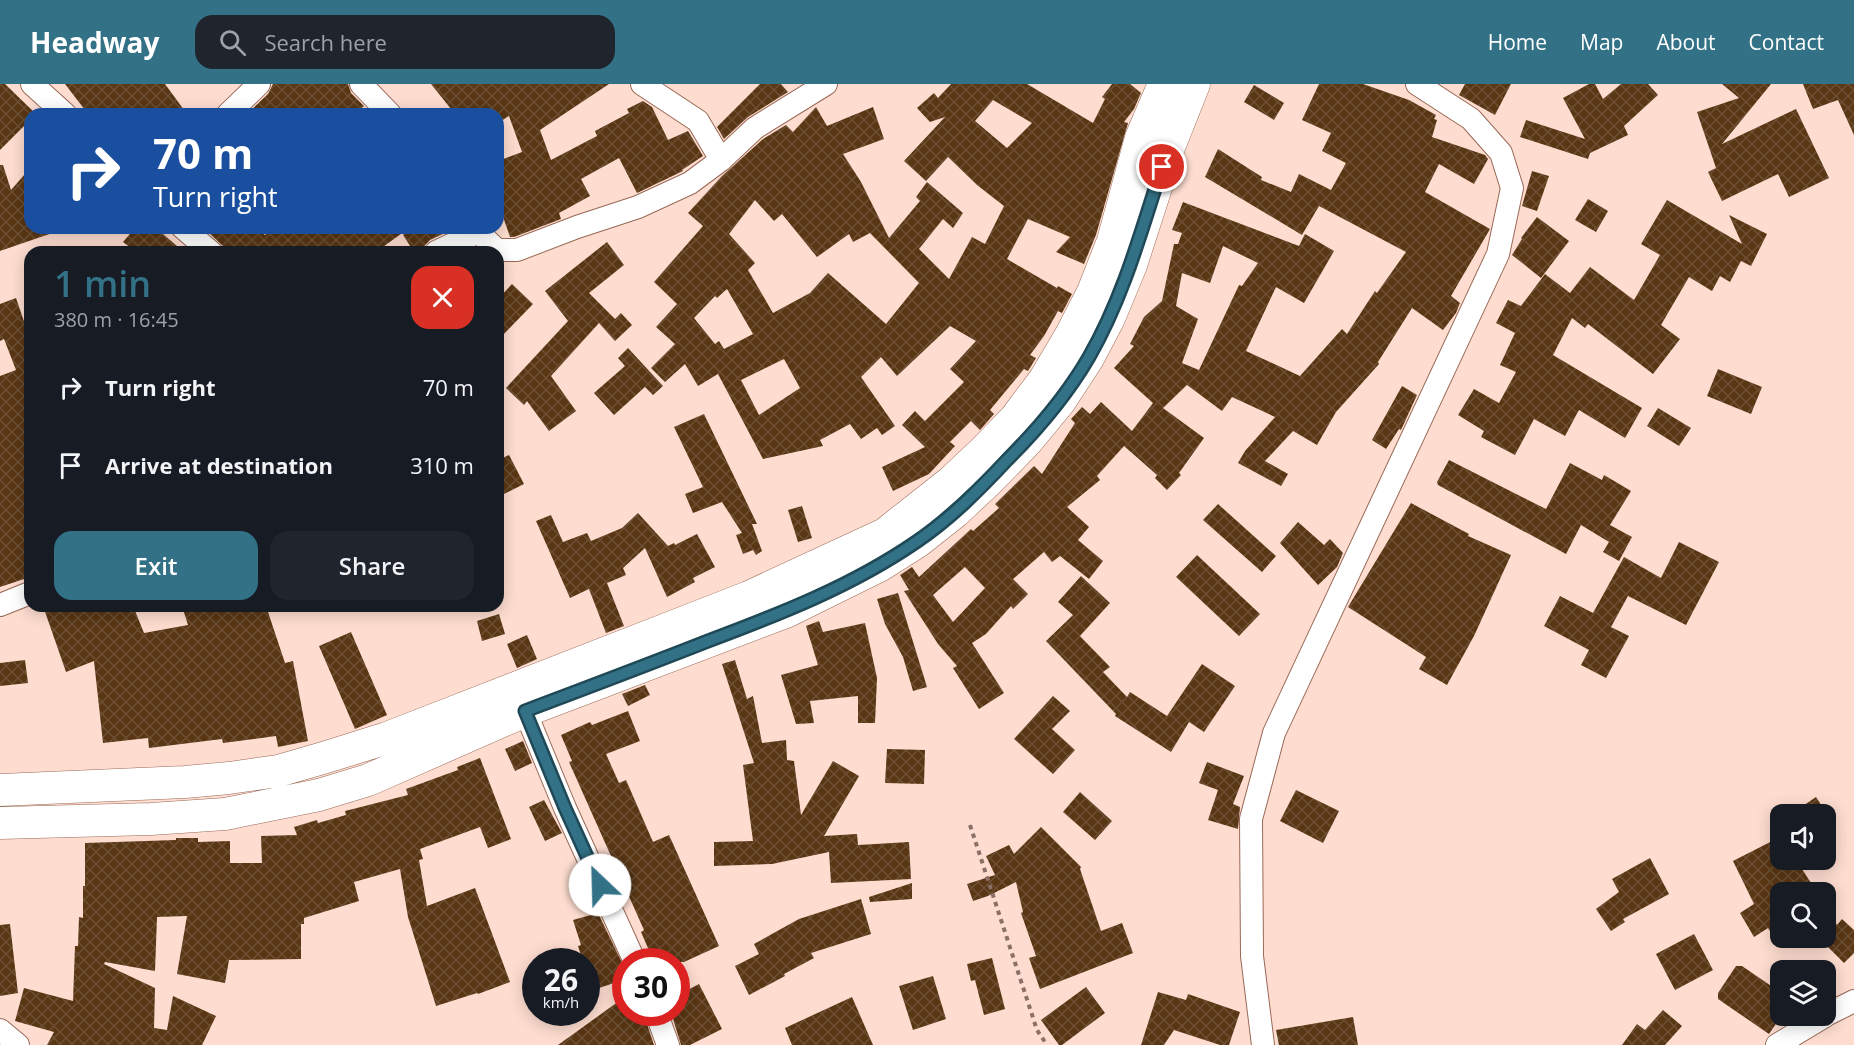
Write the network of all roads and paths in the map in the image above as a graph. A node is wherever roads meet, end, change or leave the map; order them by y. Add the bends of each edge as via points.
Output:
1 (32, 84) edge
2 (259, 84) edge
3 (361, 84) edge
4 (642, 84) edge
5 (826, 84) edge
6 (1164, 84) edge
7 (1194, 84) edge
8 (1417, 84) edge
9 (58, 108) edge
10 (234, 108) edge
11 (384, 108) edge
12 (721, 160) junction
13 (190, 234) edge
14 (469, 234) edge
15 (480, 234) edge
16 (204, 246) edge
17 (447, 246) edge
18 (492, 246) edge
19 (504, 250) edge
20 (24, 595) edge
21 (0, 605) edge
22 (525, 711) junction
23 (0, 790) edge
24 (0, 823) edge
25 (969, 825) dead end
26 (629, 948) edge
27 (1854, 1001) edge
28 (1836, 1010) edge
29 (661, 1026) edge
30 (1807, 1026) edge
31 (0, 1029) edge
32 (18, 1045) edge
33 (668, 1045) edge
34 (1047, 1045) edge
35 (1263, 1045) edge
36 (1777, 1045) edge

1 - 9 street
2 - 10 street
3 - 11 street
4 - 12 street via 698,121
5 - 12 street via 755,128
6 - 23 main road via 1141,138 1113,241 1093,292 1045,379 984,451 885,534 749,597 398,734 323,758 278,771 229,778
7 - 22 main road via 1131,265 1088,358 1027,441 955,512 879,566 788,611
8 - 35 street via 1471,118 1501,153 1512,188 1498,254 1274,733 1251,819 1252,956
12 - 19 street via 690,183 638,207 517,250
13 - 16 street
14 - 17 street
15 - 18 street
20 - 21 street
22 - 24 main road via 368,780 281,804 225,814
22 - 26 street
25 - 34 path via 1036,1030
27 - 28 street
29 - 33 street
30 - 36 street
31 - 32 street

